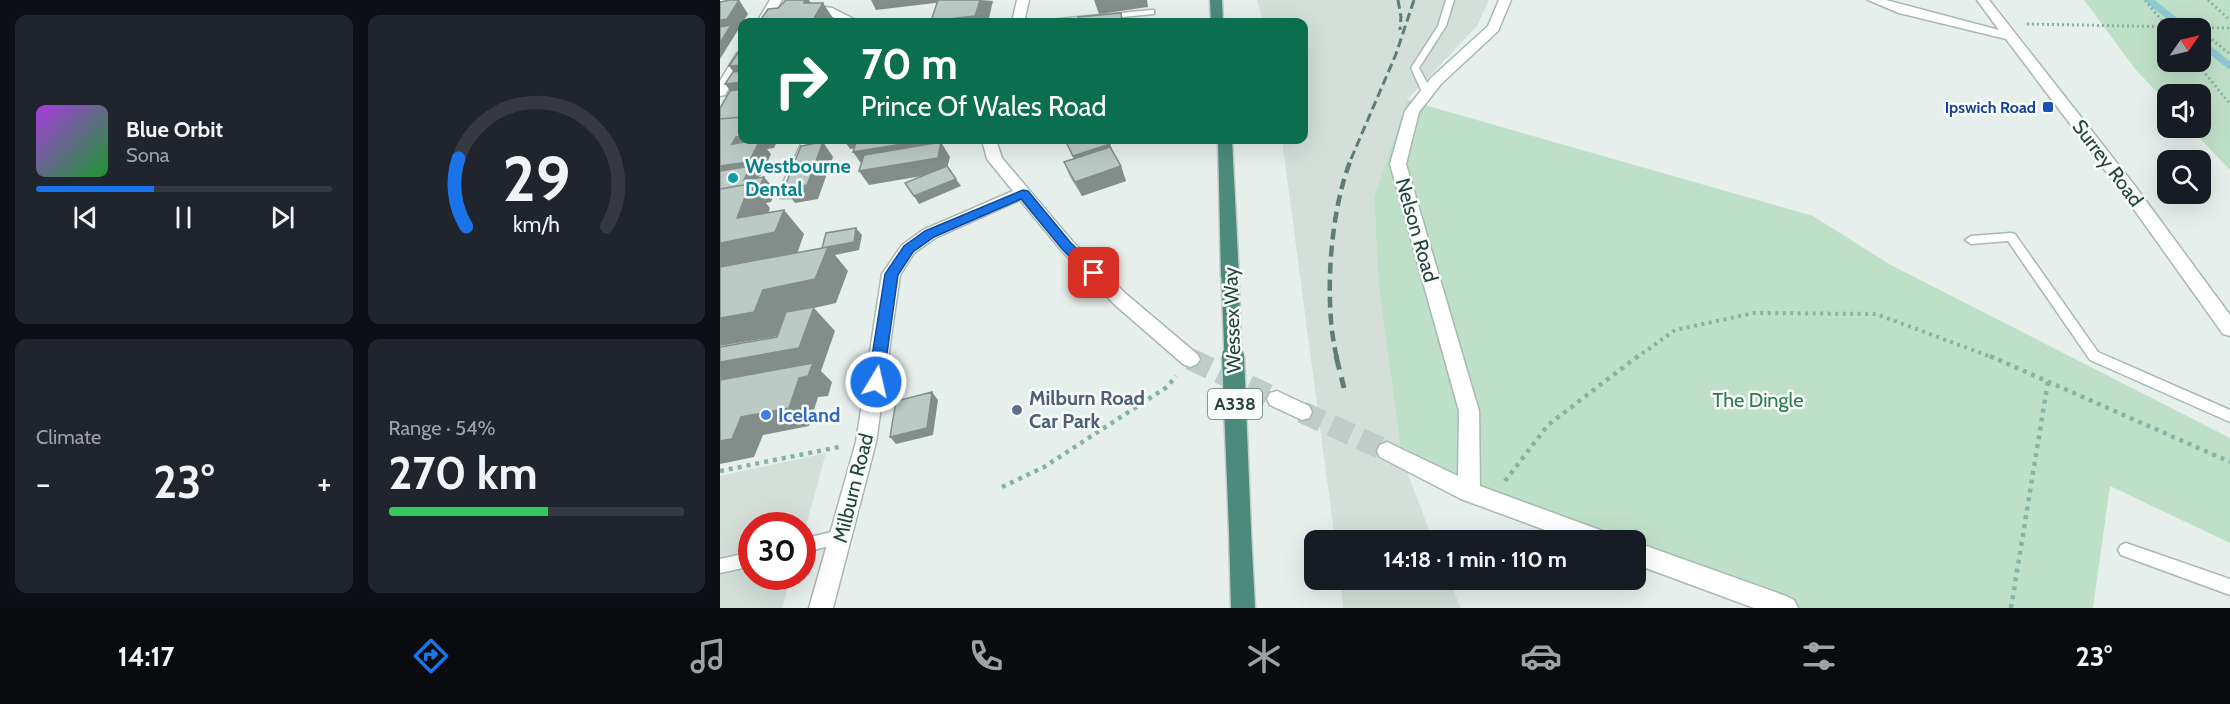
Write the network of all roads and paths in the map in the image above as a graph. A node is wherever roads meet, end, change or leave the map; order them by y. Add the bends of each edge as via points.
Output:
1 (729, 0) edge
2 (1023, 0) edge
3 (1216, 0) edge
4 (1450, 0) edge
5 (1505, 0) edge
6 (1875, 0) edge
7 (1983, 0) edge
8 (2145, 0) edge
9 (2208, 0) edge
10 (720, 2) edge
11 (773, 5) edge
12 (720, 9) edge
13 (1151, 12) dead end
14 (765, 18) edge
15 (845, 18) edge
16 (1019, 18) edge
17 (1090, 18) edge
18 (1217, 18) edge
19 (2161, 18) edge
20 (2230, 20) edge
21 (2157, 27) edge
22 (2230, 28) edge
23 (2005, 29) junction
24 (2211, 29) edge
25 (2211, 39) edge
26 (2230, 54) edge
27 (738, 63) edge
28 (2204, 72) edge
29 (720, 92) edge
30 (1427, 92) junction
31 (2230, 104) edge
32 (808, 144) edge
33 (990, 144) edge
34 (1225, 144) edge
35 (786, 194) edge
36 (1023, 194) junction
37 (1971, 240) dead end
38 (2230, 329) edge
39 (1190, 359) joint
40 (2048, 381) junction
41 (1277, 399) tunnel mouth
42 (1302, 412) tunnel mouth
43 (2230, 416) edge
44 (866, 442) junction
45 (1386, 451) tunnel mouth
46 (2230, 462) edge
47 (720, 471) edge
48 (1002, 487) dead end
49 (1469, 492) junction
50 (1491, 500) junction
51 (1573, 530) edge
52 (840, 537) junction
53 (816, 543) edge
54 (2126, 550) dead end
55 (1646, 557) edge
56 (738, 562) edge
57 (720, 566) edge
58 (2230, 587) edge
59 (821, 608) edge
60 (1244, 608) edge
61 (1786, 608) edge
62 (2011, 608) edge

1 - 10 lane
1 - 12 lane
2 - 16 street
3 - 18 highway
4 - 30 lane via 1442,26 1415,69
5 - 30 street, Nelson Road via 1494,28
6 - 23 street via 1903,10
7 - 23 street, Surrey Road
8 - 19 path
9 - 20 path
11 - 14 street
11 - 15 street via 828,11
13 - 17 lane
21 - 23 path
22 - 24 path
23 - 38 street, Surrey Road
25 - 26 path
27 - 29 street
28 - 31 path
30 - 49 street, Nelson Road via 1412,111 1398,164 1469,411
32 - 35 street
33 - 36 street via 995,159
34 - 60 highway, Wessex Way / A338, bridge
36 - 39 street via 1120,299
36 - 44 street, Milburn Road via 929,234 908,249 891,274
37 - 43 lane via 2012,237 2094,356
39 - 48 path via 1167,387 1044,467
40 - 46 path
40 - 50 path via 1876,314 1754,313 1675,330 1548,425
40 - 62 path
41 - 42 street
44 - 47 path
44 - 52 street, Milburn Road
45 - 49 street
49 - 50 street
50 - 51 street
52 - 53 lane
52 - 59 street, Milburn Road
54 - 58 lane
55 - 61 street
56 - 57 lane

